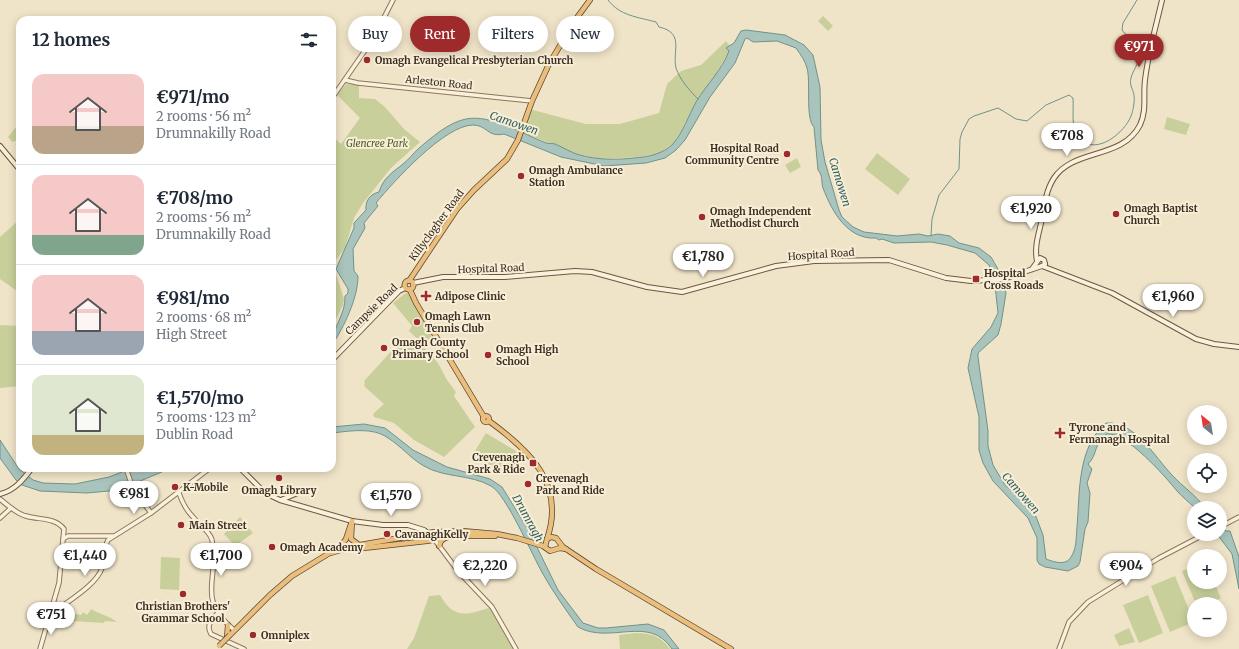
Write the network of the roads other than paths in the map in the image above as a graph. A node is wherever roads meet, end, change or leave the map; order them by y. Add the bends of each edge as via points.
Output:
1 (393, 0) edge
2 (590, 0) edge
3 (1162, 0) edge
4 (345, 80) junction
5 (336, 92) edge
6 (532, 101) junction
7 (0, 146) edge
8 (16, 165) edge
9 (1038, 261) junction
10 (1042, 266) junction
11 (1032, 269) junction
12 (411, 282) junction
13 (407, 289) junction
14 (1239, 346) edge
15 (336, 356) edge
16 (29, 472) edge
17 (127, 472) edge
18 (205, 472) edge
19 (244, 472) edge
20 (300, 492) dead end
21 (179, 493) junction
22 (0, 494) edge
23 (0, 499) edge
24 (280, 500) junction
25 (11, 508) junction
26 (151, 514) junction
27 (1239, 517) edge
28 (0, 518) edge
29 (352, 521) junction
30 (1227, 523) edge
31 (550, 530) junction
32 (114, 536) junction
33 (449, 536) junction
34 (510, 537) junction
35 (433, 538) junction
36 (554, 538) junction
37 (63, 539) junction
38 (1191, 541) edge
39 (546, 543) junction
40 (559, 543) junction
41 (360, 545) junction
42 (439, 546) junction
43 (342, 549) junction
44 (557, 549) junction
45 (566, 549) junction
46 (331, 552) junction
47 (57, 610) junction
48 (51, 611) junction
49 (217, 614) junction
50 (48, 620) junction
51 (240, 624) junction
52 (228, 626) junction
53 (234, 630) junction
54 (228, 635) junction
55 (218, 647) edge
56 (40, 649) edge
57 (244, 649) edge
58 (516, 649) edge
59 (731, 649) edge
60 (1059, 649) edge

1 - 4 street via 379,29
2 - 6 highway, Killyclogher Road via 549,64
3 - 9 main road via 1145,82 1144,114 1140,126 1121,145 1074,163 1055,177 1047,197 1035,246
4 - 5 street
4 - 6 street, Arleston Road
6 - 12 highway, Killyclogher Road via 518,140 505,163 456,209
7 - 8 main road
9 - 10 main road
9 - 10 main road via 1044,260
9 - 11 main road
10 - 11 main road, Hospital Road
10 - 14 main road via 1112,293 1196,340
11 - 12 main road, Hospital Road via 993,281 946,278 889,260 786,264 682,292 648,287 592,272 575,271 443,277
12 - 13 highway via 405,283
12 - 13 highway via 413,288
13 - 15 main road, Campsie Road via 399,291
13 - 31 highway via 484,417 488,417 489,421 518,442 538,466 551,500
16 - 22 main road via 10,492
17 - 26 street via 133,489
18 - 21 street
19 - 24 main road via 265,493
20 - 24 main road
21 - 26 street
21 - 49 street via 188,511 211,536 214,559 210,596
23 - 25 street
24 - 29 main road
25 - 28 street
25 - 37 street via 25,516 56,522 64,529
26 - 32 street
27 - 30 street
29 - 35 main road, bridge via 375,525 408,525 424,530
29 - 41 highway via 351,539
29 - 46 highway via 346,539 341,546
31 - 36 highway
31 - 39 highway
32 - 37 street via 68,536
32 - 47 street via 106,544 99,575
33 - 34 highway
33 - 35 highway
33 - 42 highway via 443,539
34 - 39 highway via 538,544
34 - 41 highway via 478,532 442,532
35 - 42 street
35 - 43 highway
36 - 39 highway
36 - 40 highway
37 - 48 street via 59,583
38 - 60 street via 1088,602 1069,622
39 - 44 highway via 550,551
40 - 44 highway
40 - 45 highway
41 - 43 highway
42 - 58 street via 458,571 492,607
43 - 46 highway
44 - 45 highway
45 - 59 highway
46 - 51 highway via 292,576
47 - 48 street
47 - 50 street
48 - 50 street
49 - 52 street
49 - 57 street via 210,624 211,634
50 - 56 street
51 - 52 highway
51 - 53 highway
52 - 53 street
52 - 54 highway
53 - 54 highway
54 - 55 highway, bridge

